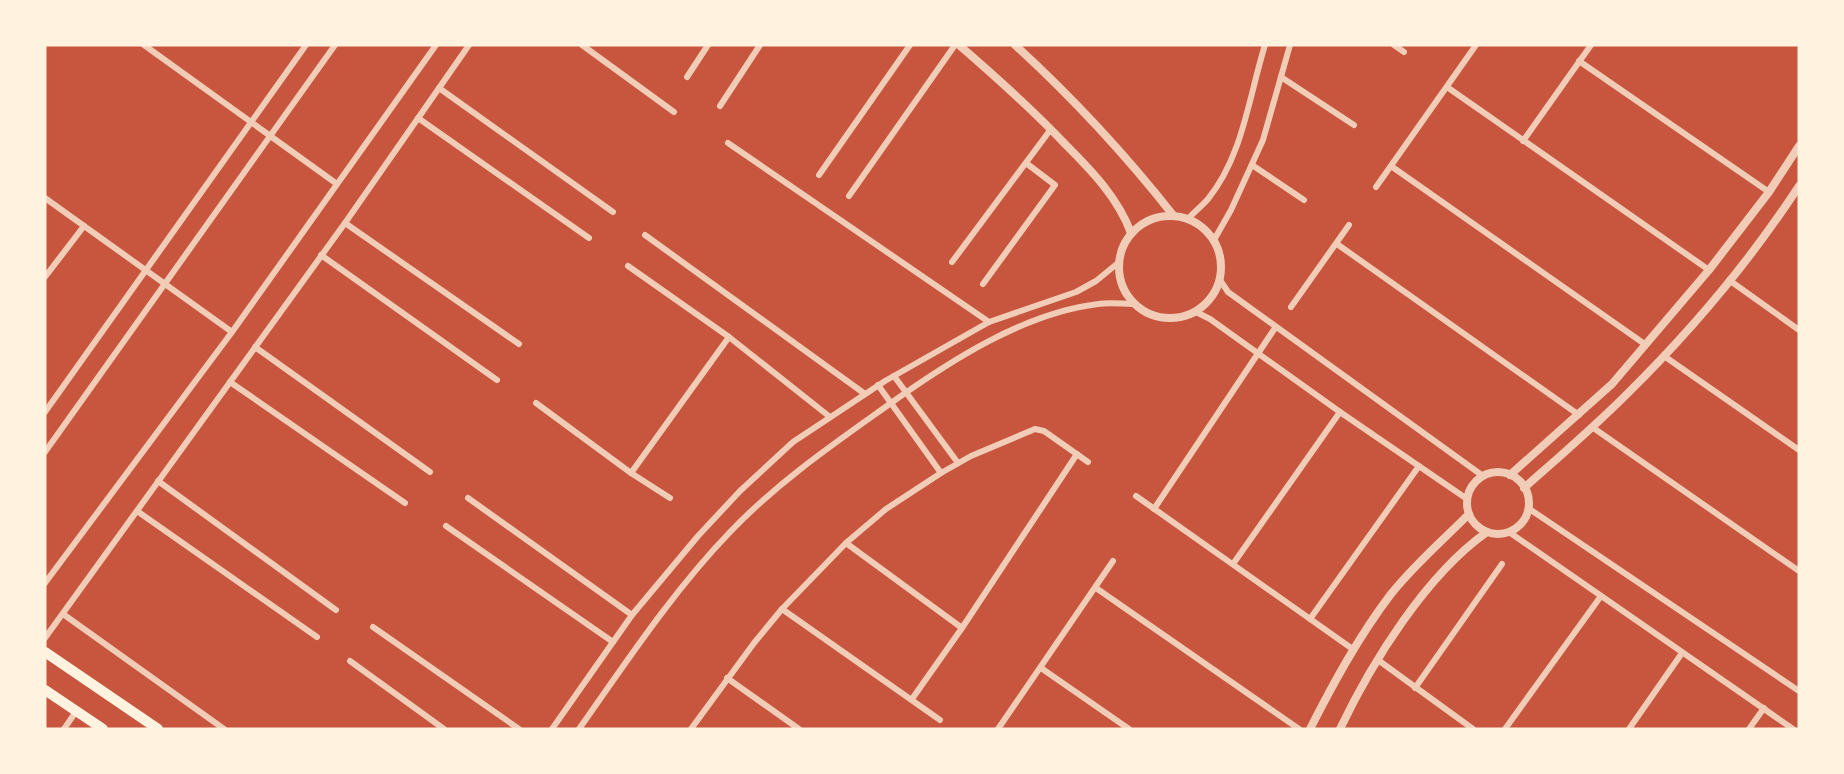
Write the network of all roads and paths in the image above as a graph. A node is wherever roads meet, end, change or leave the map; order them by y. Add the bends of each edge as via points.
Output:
1 (144, 45) edge
2 (306, 45) edge
3 (335, 45) edge
4 (436, 45) edge
5 (469, 45) edge
6 (582, 45) edge
7 (708, 45) edge
8 (760, 45) edge
9 (910, 45) edge
10 (957, 45) edge
11 (1015, 45) edge
12 (1264, 45) edge
13 (1290, 45) edge
14 (1394, 45) edge
15 (1476, 45) edge
16 (1591, 45) edge
17 (1404, 52) dead end
18 (1579, 61) junction
19 (687, 77) dead end
20 (1281, 77) junction
21 (1446, 87) junction
22 (439, 88) junction
23 (720, 106) dead end
24 (674, 112) dead end
25 (418, 118) junction
26 (251, 122) junction
27 (1354, 125) dead end
28 (1051, 129) junction
29 (270, 136) junction
30 (1523, 141) junction
31 (728, 143) dead end
32 (1799, 146) edge
33 (1026, 163) junction
34 (1252, 165) junction
35 (1391, 166) junction
36 (819, 175) dead end
37 (337, 183) junction
38 (1799, 186) edge
39 (1376, 187) dead end
40 (1769, 192) junction
41 (849, 196) dead end
42 (45, 198) edge
43 (1304, 200) dead end
44 (613, 212) dead end
45 (1173, 215) junction
46 (1188, 219) junction
47 (345, 223) junction
48 (1349, 225) dead end
49 (84, 226) junction
50 (1131, 233) junction
51 (645, 235) dead end
52 (589, 238) dead end
53 (1214, 240) junction
54 (1337, 244) junction
55 (321, 255) junction
56 (952, 262) dead end
57 (1119, 264) junction
58 (628, 266) dead end
59 (146, 270) junction
60 (1709, 270) junction
61 (45, 277) edge
62 (1220, 280) junction
63 (1729, 280) junction
64 (165, 284) junction
65 (983, 284) dead end
66 (1134, 304) junction
67 (1291, 307) dead end
68 (1196, 312) junction
69 (989, 322) junction
70 (1275, 328) junction
71 (1799, 330) edge
72 (232, 332) junction
73 (729, 337) junction
74 (519, 344) dead end
75 (1646, 345) junction
76 (255, 347) junction
77 (1258, 354) junction
78 (1664, 356) junction
79 (894, 376) junction
80 (497, 380) dead end
81 (230, 382) junction
82 (878, 385) junction
83 (906, 392) junction
84 (865, 394) junction
85 (536, 403) dead end
86 (891, 403) junction
87 (45, 412) edge
88 (1340, 412) junction
89 (1579, 414) junction
90 (831, 417) junction
91 (1592, 428) junction
92 (1799, 450) edge
93 (45, 452) edge
94 (1077, 454) junction
95 (1088, 462) dead end
96 (958, 463) junction
97 (1419, 466) junction
98 (430, 472) dead end
99 (631, 473) junction
100 (941, 473) junction
101 (1510, 475) junction
102 (1483, 476) junction
103 (158, 481) junction
104 (1524, 488) junction
105 (1136, 496) dead end
106 (468, 498) dead end
107 (670, 498) dead end
108 (1467, 499) junction
109 (405, 503) dead end
110 (1154, 508) junction
111 (1528, 508) junction
112 (137, 511) junction
113 (1469, 514) junction
114 (446, 526) dead end
115 (1487, 532) junction
116 (1509, 532) junction
117 (846, 543) junction
118 (1113, 561) dead end
119 (1233, 564) junction
120 (1502, 564) dead end
121 (1799, 571) edge
122 (45, 583) edge
123 (1096, 588) junction
124 (1601, 596) junction
125 (782, 609) junction
126 (336, 610) dead end
127 (63, 614) junction
128 (632, 615) junction
129 (1310, 619) junction
130 (373, 627) dead end
131 (962, 628) junction
132 (316, 637) dead end
133 (45, 638) edge
134 (613, 642) junction
135 (1354, 650) junction
136 (45, 652) edge
137 (1682, 652) junction
138 (1378, 660) junction
139 (350, 662) dead end
140 (1041, 668) junction
141 (727, 678) junction
142 (1415, 688) junction
143 (45, 690) edge
144 (1799, 691) edge
145 (912, 699) junction
146 (1764, 708) junction
147 (76, 710) junction
148 (940, 720) dead end
149 (87, 724) edge
150 (64, 729) edge
151 (103, 729) edge
152 (158, 729) edge
153 (224, 729) edge
154 (444, 729) edge
155 (519, 729) edge
156 (552, 729) edge
157 (579, 729) edge
158 (691, 729) edge
159 (799, 729) edge
160 (998, 729) edge
161 (1129, 729) edge
162 (1299, 729) edge
163 (1310, 729) edge
164 (1340, 729) edge
165 (1473, 729) edge
166 (1505, 729) edge
167 (1629, 729) edge
168 (1749, 729) edge
169 (1793, 729) edge

1 - 26 street
2 - 26 street
3 - 29 street
4 - 37 street
5 - 22 street
6 - 24 street
7 - 19 street
8 - 23 street
9 - 36 street
10 - 28 street via 1003,82
10 - 41 street
11 - 45 street via 1085,111
12 - 46 street via 1243,127 1227,168 1208,199
13 - 20 street
14 - 17 street
15 - 21 street
16 - 18 street
18 - 30 street
18 - 40 street
20 - 27 street
20 - 34 street
21 - 30 street
21 - 35 street
22 - 25 street
22 - 44 street
25 - 47 street
25 - 52 street
26 - 29 street
26 - 59 street
28 - 33 street
28 - 50 street via 1108,192 1125,216
29 - 37 street
29 - 64 street
30 - 60 street
31 - 69 street
32 - 40 street
33 - 56 street
33 - 65 street via 1055,185
34 - 43 street
34 - 53 street
35 - 39 street
35 - 75 street
37 - 72 street
38 - 63 street
40 - 60 street
42 - 49 street
45 - 46 street
45 - 50 street via 1157,217
46 - 53 street via 1203,227
47 - 55 street
47 - 74 street
48 - 54 street
49 - 59 street
49 - 61 street
50 - 57 street
51 - 84 street
53 - 62 street via 1220,253
54 - 67 street
54 - 89 street
55 - 76 street
55 - 80 street
57 - 66 street via 1122,286
57 - 69 street via 1076,292
58 - 73 street
59 - 64 street
59 - 87 street
60 - 75 street
62 - 68 street via 1207,304
62 - 70 street via 1228,292
63 - 71 street
63 - 78 street
64 - 72 street
64 - 93 street
66 - 68 street via 1148,314 1164,318
66 - 83 street via 1099,303 1033,321 991,340
68 - 77 street
69 - 79 street
70 - 77 street
70 - 102 street
72 - 122 street
73 - 90 street
73 - 99 street
75 - 89 street
76 - 81 street
76 - 98 street
77 - 88 street
77 - 110 street
78 - 91 street
78 - 92 street
79 - 82 street
79 - 83 street
81 - 103 street
81 - 109 street
82 - 84 street
82 - 86 street
83 - 86 street
83 - 96 street
84 - 90 street
85 - 99 street
86 - 100 street
86 - 157 street via 798,470 732,530 662,611
88 - 97 street
88 - 119 street
89 - 101 street
90 - 128 street via 793,442 740,491
91 - 104 street
91 - 121 street
94 - 95 street
94 - 96 street via 1035,429
94 - 131 street
96 - 100 street
97 - 108 street
97 - 129 street
99 - 107 street
100 - 117 street via 886,509
101 - 102 street
101 - 104 street
102 - 108 street via 1475,482
103 - 112 street
103 - 126 street
104 - 111 street
105 - 110 street
106 - 128 street
108 - 113 street
110 - 119 street
111 - 116 street via 1525,519
111 - 144 street
112 - 127 street
112 - 132 street
113 - 115 street
113 - 135 street via 1392,592
114 - 134 street
115 - 116 street
115 - 138 street via 1440,574
116 - 124 street
117 - 125 street
117 - 131 street
118 - 123 street
119 - 129 street
120 - 142 street
123 - 140 street
123 - 162 street
124 - 137 street
124 - 166 street
125 - 141 street
125 - 145 street
127 - 133 street
127 - 153 street
128 - 134 street
129 - 135 street
130 - 155 street
131 - 145 street
134 - 156 street
135 - 163 street
136 - 152 main road
137 - 146 street
137 - 167 street
138 - 142 street
138 - 164 street
139 - 154 street
140 - 160 street
140 - 161 street
141 - 158 street
141 - 159 street
142 - 165 street
143 - 147 main road
145 - 148 street
146 - 168 street
146 - 169 street
147 - 149 main road
147 - 150 street
149 - 151 main road

